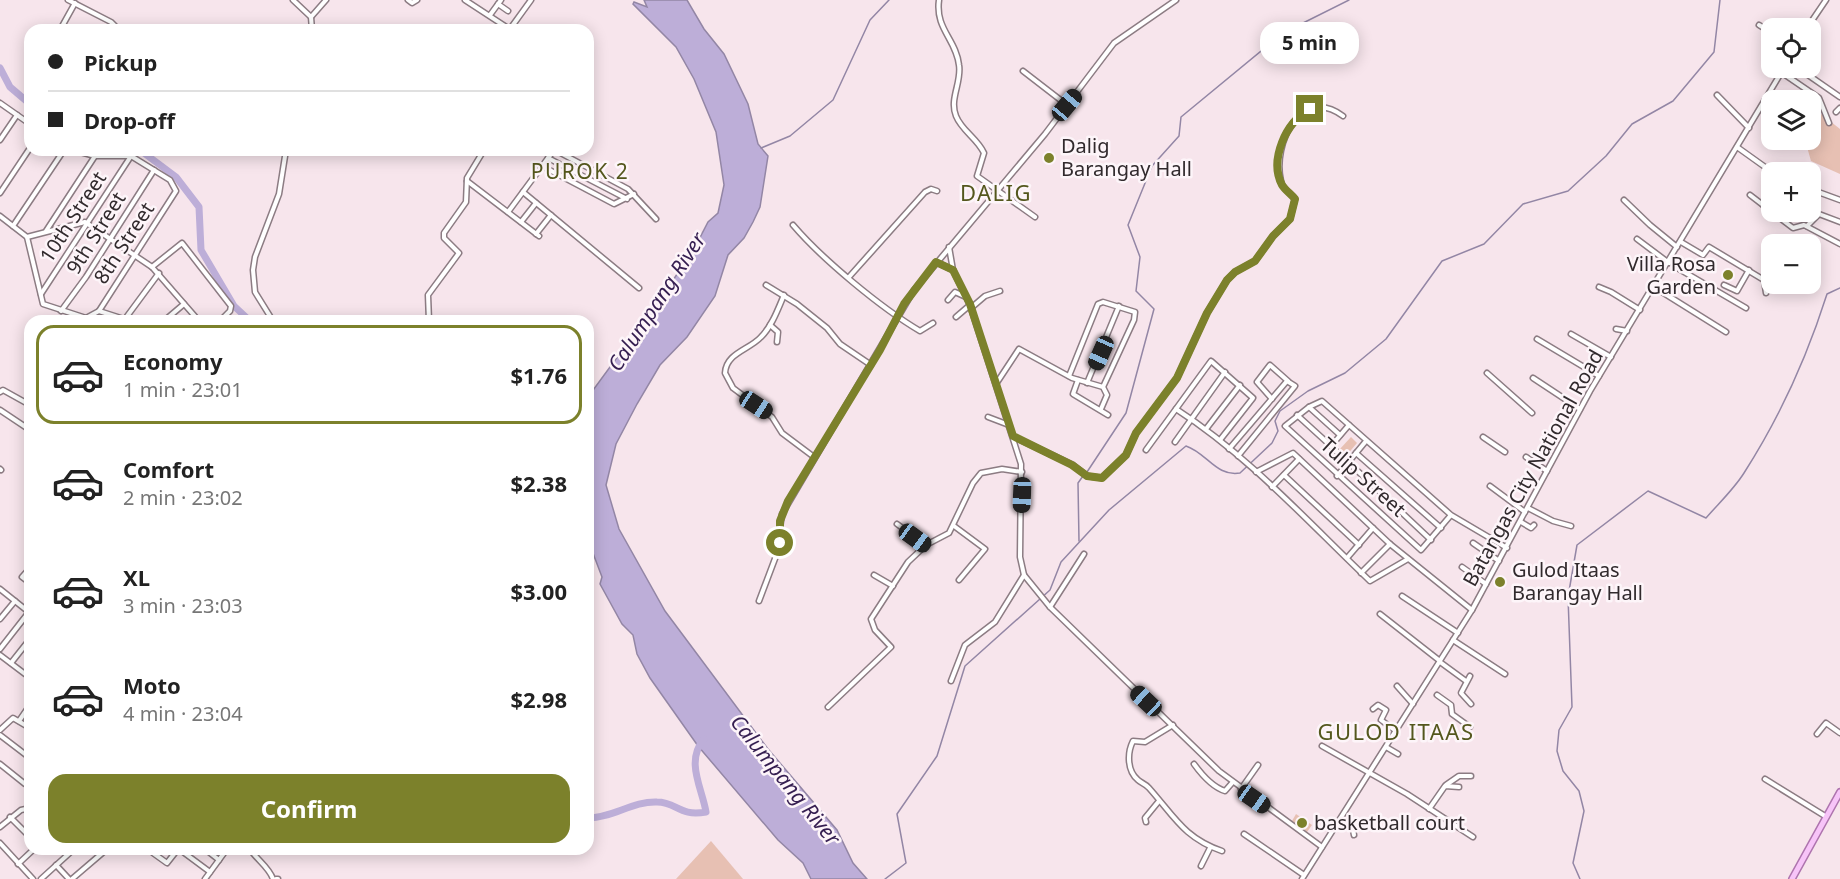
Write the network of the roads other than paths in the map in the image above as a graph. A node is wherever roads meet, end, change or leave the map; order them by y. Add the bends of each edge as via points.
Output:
1 (69, 0) edge
2 (293, 0) edge
3 (326, 0) edge
4 (408, 0) edge
5 (417, 0) edge
6 (465, 0) edge
7 (531, 0) edge
8 (939, 0) edge
9 (1176, 0) edge
10 (1826, 0) edge
11 (499, 2) edge
12 (75, 3) junction
13 (508, 11) dead end
14 (490, 15) junction
15 (311, 17) junction
16 (1814, 18) edge
17 (63, 24) edge
18 (113, 24) edge
19 (312, 24) edge
20 (504, 24) edge
21 (514, 24) edge
22 (1023, 71) dead end
23 (1778, 78) edge
24 (1793, 78) edge
25 (1812, 78) edge
26 (1716, 95) dead end
27 (1840, 97) edge
28 (0, 103) edge
29 (1067, 105) junction
30 (17, 115) junction
31 (1343, 116) dead end
32 (24, 120) edge
33 (1829, 123) dead end
34 (1749, 128) junction
35 (0, 140) edge
36 (1737, 147) junction
37 (25, 156) edge
38 (59, 156) edge
39 (95, 156) joint
40 (131, 156) junction
41 (285, 156) edge
42 (481, 156) edge
43 (566, 156) edge
44 (548, 158) joint
45 (1761, 164) edge
46 (542, 166) junction
47 (154, 170) junction
48 (466, 181) junction
49 (996, 190) junction
50 (937, 191) dead end
51 (524, 192) junction
52 (0, 193) edge
53 (1821, 193) edge
54 (634, 194) junction
55 (1750, 195) dead end
56 (627, 199) junction
57 (1624, 200) dead end
58 (1840, 200) edge
59 (537, 203) junction
60 (1761, 203) edge
61 (508, 212) junction
62 (551, 215) junction
63 (0, 216) edge
64 (1035, 217) dead end
65 (656, 219) dead end
66 (85, 222) junction
67 (521, 222) junction
68 (1785, 222) edge
69 (1840, 222) edge
70 (793, 225) dead end
71 (13, 226) junction
72 (1807, 226) junction
73 (46, 231) junction
74 (27, 237) junction
75 (109, 238) junction
76 (1637, 239) dead end
77 (1681, 242) junction
78 (1840, 244) edge
79 (949, 246) junction
80 (1677, 247) junction
81 (134, 255) junction
82 (1669, 261) junction
83 (936, 262) junction
84 (152, 267) junction
85 (953, 270) junction
86 (1749, 270) junction
87 (159, 273) junction
88 (849, 277) junction
89 (1761, 278) edge
90 (766, 285) dead end
91 (1724, 285) dead end
92 (1599, 287) dead end
93 (1654, 287) junction
94 (639, 288) dead end
95 (1000, 291) dead end
96 (40, 294) junction
97 (784, 295) junction
98 (966, 297) junction
99 (948, 300) dead end
100 (184, 304) junction
101 (970, 306) junction
102 (1119, 306) junction
103 (1746, 308) dead end
104 (1640, 310) junction
105 (61, 311) junction
106 (99, 311) junction
107 (75, 315) edge
108 (92, 315) edge
109 (112, 315) edge
110 (131, 315) edge
111 (171, 315) edge
112 (194, 315) edge
113 (226, 315) edge
114 (269, 315) edge
115 (429, 315) edge
116 (897, 316) junction
117 (956, 317) dead end
118 (933, 323) dead end
119 (770, 325) junction
120 (1616, 329) dead end
121 (1627, 331) junction
122 (1726, 333) dead end
123 (1571, 334) dead end
124 (1537, 339) dead end
125 (777, 342) dead end
126 (1611, 357) junction
127 (871, 365) junction
128 (1225, 372) junction
129 (1487, 374) dead end
130 (1069, 376) junction
131 (1599, 376) junction
132 (1533, 378) dead end
133 (1078, 380) junction
134 (1288, 381) junction
135 (1087, 383) junction
136 (996, 385) junction
137 (1240, 385) junction
138 (1103, 387) junction
139 (0, 392) edge
140 (1272, 399) junction
141 (24, 402) edge
142 (1309, 407) junction
143 (1101, 409) junction
144 (1176, 409) junction
145 (1580, 409) junction
146 (0, 410) edge
147 (1532, 413) dead end
148 (1108, 415) dead end
149 (1297, 415) junction
150 (988, 417) dead end
151 (1191, 419) junction
152 (1010, 425) junction
153 (1349, 425) junction
154 (24, 426) edge
155 (1206, 429) junction
156 (1341, 435) junction
157 (1013, 436) junction
158 (1484, 437) dead end
159 (1220, 440) junction
160 (1366, 441) junction
161 (1175, 442) dead end
162 (1331, 446) junction
163 (1229, 449) junction
164 (1146, 450) dead end
165 (1505, 452) dead end
166 (1356, 453) junction
167 (1238, 456) junction
168 (814, 457) junction
169 (1526, 457) dead end
170 (1299, 459) junction
171 (1347, 463) junction
172 (1546, 471) junction
173 (1022, 472) junction
174 (1256, 472) junction
175 (1284, 475) junction
176 (1337, 476) junction
177 (1490, 486) dead end
178 (1272, 487) junction
179 (1526, 510) junction
180 (1451, 515) junction
181 (1521, 522) junction
182 (897, 524) dead end
183 (1534, 525) dead end
184 (954, 526) junction
185 (1571, 526) dead end
186 (1373, 528) junction
187 (1441, 528) junction
188 (1431, 540) junction
189 (1473, 543) dead end
190 (1390, 544) junction
191 (1359, 545) junction
192 (924, 547) junction
193 (1507, 548) junction
194 (1084, 554) dead end
195 (1347, 558) junction
196 (1408, 559) junction
197 (1499, 561) junction
198 (1462, 567) dead end
199 (1361, 573) junction
200 (874, 575) dead end
201 (1024, 575) junction
202 (959, 580) dead end
203 (1486, 584) junction
204 (893, 586) junction
205 (0, 589) edge
206 (1402, 596) dead end
207 (15, 601) junction
208 (759, 601) dead end
209 (1050, 607) junction
210 (24, 609) edge
211 (1472, 610) junction
212 (1380, 614) dead end
213 (0, 619) edge
214 (24, 619) edge
215 (1458, 633) junction
216 (1453, 640) junction
217 (24, 647) edge
218 (0, 649) edge
219 (0, 655) edge
220 (1440, 662) junction
221 (11, 663) junction
222 (24, 673) edge
223 (1505, 674) dead end
224 (1470, 676) dead end
225 (951, 681) dead end
226 (1466, 681) junction
227 (1397, 686) dead end
228 (1437, 696) dead end
229 (1413, 704) junction
230 (1471, 704) dead end
231 (828, 707) dead end
232 (1373, 709) dead end
233 (24, 714) edge
234 (19, 721) junction
235 (24, 724) edge
236 (1173, 725) junction
237 (1470, 727) dead end
238 (0, 730) edge
239 (1396, 731) junction
240 (1840, 733) edge
241 (1817, 734) dead end
242 (0, 735) edge
243 (1322, 746) dead end
244 (1386, 747) junction
245 (24, 753) edge
246 (1398, 754) dead end
247 (0, 764) edge
248 (1194, 764) dead end
249 (1258, 765) dead end
250 (1369, 773) junction
251 (1471, 776) dead end
252 (1765, 779) dead end
253 (24, 783) edge
254 (1232, 783) junction
255 (1445, 786) junction
256 (1459, 787) dead end
257 (1241, 789) junction
258 (1840, 792) edge
259 (1159, 801) junction
260 (24, 809) edge
261 (1429, 809) junction
262 (1825, 816) junction
263 (10, 817) junction
264 (1339, 821) junction
265 (1146, 822) dead end
266 (0, 827) edge
267 (24, 831) edge
268 (1244, 834) dead end
269 (1354, 835) dead end
270 (1473, 837) dead end
271 (1, 847) edge
272 (1322, 847) junction
273 (1210, 848) junction
274 (1222, 851) dead end
275 (28, 855) edge
276 (67, 855) edge
277 (100, 855) edge
278 (155, 855) edge
279 (173, 855) edge
280 (186, 855) edge
281 (213, 855) edge
282 (223, 855) edge
283 (254, 855) edge
284 (219, 860) junction
285 (18, 864) junction
286 (56, 865) junction
287 (1201, 866) dead end
288 (210, 872) junction
289 (1303, 877) edge
290 (33, 879) edge
291 (41, 879) edge
292 (70, 879) edge
293 (205, 879) edge
294 (276, 879) edge
295 (1792, 879) edge

1 - 12 street
2 - 15 street
3 - 15 street
4 - 5 street
6 - 14 street
7 - 21 street
8 - 49 street via 938,20 956,52 960,69 954,110 984,153 977,176
9 - 29 street via 1114,43
10 - 16 street
11 - 13 street
11 - 14 street
12 - 17 street
12 - 18 street
14 - 20 street
15 - 19 street
22 - 29 street
23 - 34 street, Batangas City National Road
24 - 33 street via 1819,98
25 - 27 street
26 - 34 street
28 - 30 street
29 - 49 street
30 - 32 street
30 - 35 street
31 - 157 street via 1326,109 1310,109 1284,135 1278,153 1281,181 1295,199 1290,219 1255,261 1227,280 1177,378 1136,433 1126,455 1102,478 1087,476
34 - 36 street, Batangas City National Road
36 - 45 street
36 - 77 street, Batangas City National Road
37 - 52 street
38 - 71 street
39 - 40 street
39 - 73 street
40 - 47 street
40 - 66 street, 10th Street
41 - 114 street via 274,211 253,270 255,292
42 - 48 street
43 - 54 street
44 - 46 street
44 - 56 street
46 - 51 street
46 - 56 street via 614,204
47 - 75 street, 9th Street
47 - 81 street, 8th Street via 170,180 176,191
48 - 61 street
48 - 115 street via 466,202 443,234 459,253 428,295
49 - 64 street
49 - 79 street
50 - 88 street via 925,192
51 - 59 street
51 - 61 street
53 - 58 street
54 - 56 street
54 - 65 street
55 - 60 street
57 - 80 street
59 - 62 street
59 - 67 street
61 - 67 street
62 - 67 street via 538,235
62 - 94 street
63 - 71 street
66 - 73 street
66 - 75 street
66 - 96 street, 10th Street
68 - 72 street via 1793,228
69 - 72 street via 1819,214
70 - 88 street
71 - 74 street
72 - 78 street
73 - 74 street
74 - 96 street
75 - 81 street
75 - 105 street, 9th Street
76 - 82 street
77 - 80 street, Batangas City National Road
77 - 86 street via 1703,255 1709,247
79 - 83 street
79 - 85 street
80 - 82 street, Batangas City National Road
81 - 84 street
81 - 106 street, 8th Street
82 - 93 street, Batangas City National Road
82 - 103 street
83 - 85 street
83 - 116 street
84 - 87 street
84 - 113 street via 182,243 231,306
85 - 98 street
86 - 89 street
86 - 91 street via 1737,291
87 - 100 street
87 - 110 street
88 - 116 street
90 - 97 street
92 - 104 street
93 - 104 street, Batangas City National Road
93 - 122 street
95 - 101 street
96 - 105 street via 42,304
97 - 119 street
97 - 127 street via 827,328 840,344
98 - 99 street via 955,292
98 - 101 street
100 - 111 street
100 - 112 street
101 - 117 street
101 - 136 street
102 - 130 street via 1098,304
102 - 135 street
102 - 138 street via 1135,315
104 - 121 street, Batangas City National Road
105 - 107 street
106 - 108 street
106 - 109 street
116 - 118 street via 920,331
116 - 127 street
119 - 125 street via 777,329
119 - 168 street via 760,339 728,363 726,376 733,388 772,417 782,433
120 - 121 street
121 - 126 street, Batangas City National Road
123 - 126 street
124 - 131 street
126 - 131 street, Batangas City National Road
127 - 168 street
128 - 137 street
128 - 144 street via 1211,360
128 - 151 street
129 - 147 street
130 - 133 street
130 - 136 street via 1017,349
131 - 145 street, Batangas City National Road
132 - 145 street
133 - 135 street
133 - 143 street via 1073,394
134 - 140 street
134 - 140 street via 1270,365 1257,382
134 - 167 street via 1295,389
135 - 138 street
136 - 152 street
137 - 155 street
137 - 159 street via 1254,401
138 - 143 street via 1107,395
139 - 141 street
140 - 163 street
142 - 149 street
142 - 153 street via 1321,400
142 - 156 street
143 - 148 street
144 - 151 street
144 - 164 street
145 - 172 street, Batangas City National Road
146 - 154 street
149 - 162 street
149 - 176 street, Tulip Street via 1285,426
150 - 152 street
151 - 155 street
151 - 161 street
152 - 157 street
153 - 156 street
153 - 160 street
155 - 159 street
156 - 162 street
157 - 173 street
158 - 165 street
159 - 163 street
160 - 166 street
160 - 180 street
162 - 171 street
163 - 167 street
166 - 171 street
166 - 187 street
167 - 174 street
168 - 208 street via 782,514 776,556
169 - 172 street
170 - 174 street via 1291,453
170 - 175 street
170 - 186 street
171 - 176 street
171 - 188 street
172 - 179 street, Batangas City National Road
173 - 184 street via 981,473
173 - 201 street via 1020,557
174 - 178 street
175 - 178 street
175 - 191 street
176 - 188 street, Tulip Street via 1421,550
177 - 179 street
178 - 195 street
179 - 181 street, Batangas City National Road
179 - 185 street
180 - 187 street
180 - 193 street
181 - 183 street via 1531,528
181 - 193 street, Batangas City National Road
182 - 192 street via 908,539
184 - 192 street via 943,538
184 - 202 street via 985,549
186 - 190 street
186 - 191 street
187 - 188 street
189 - 197 street
190 - 196 street
190 - 199 street
191 - 195 street
192 - 204 street
193 - 197 street, Batangas City National Road
194 - 209 street
195 - 199 street
196 - 199 street via 1372,581
196 - 211 street
197 - 203 street, Batangas City National Road
198 - 203 street
200 - 204 street
201 - 209 street
201 - 225 street via 995,622 964,645
203 - 211 street, Batangas City National Road
204 - 231 street via 871,619 875,630 891,647
205 - 207 street
206 - 215 street
207 - 210 street
207 - 213 street
209 - 236 street
211 - 215 street, Batangas City National Road
212 - 220 street
214 - 218 street
215 - 216 street, Batangas City National Road
216 - 220 street, Batangas City National Road
216 - 223 street
217 - 221 street
219 - 221 street
220 - 226 street
220 - 229 street, Batangas City National Road
221 - 222 street
224 - 226 street
226 - 230 street via 1461,696
227 - 229 street
228 - 237 street via 1451,705 1452,714
229 - 239 street, Batangas City National Road
232 - 239 street via 1378,705 1386,710 1381,720
233 - 234 street
234 - 235 street
234 - 238 street via 10,718
236 - 254 street
236 - 259 street via 1145,742 1133,741 1128,756 1136,778
239 - 244 street, Batangas City National Road
240 - 241 street via 1826,723
242 - 245 street
243 - 250 street
244 - 246 street
244 - 250 street, Batangas City National Road
247 - 253 street
248 - 254 street via 1222,791
249 - 257 street
250 - 261 street
250 - 264 street, Batangas City National Road
251 - 255 street via 1459,776
252 - 262 street
254 - 257 street
255 - 256 street
255 - 261 street
257 - 272 street
258 - 262 main road
259 - 265 street
259 - 273 street via 1180,827
260 - 263 street
261 - 270 street
262 - 295 main road
263 - 266 street
263 - 267 street
264 - 269 street
264 - 272 street, Batangas City National Road
268 - 289 street
271 - 285 street
272 - 289 street, Batangas City National Road
273 - 274 street
273 - 287 street
275 - 285 street
276 - 286 street
277 - 292 street
278 - 279 street via 167,863
280 - 288 street
281 - 284 street
282 - 284 street
283 - 294 street
284 - 288 street
285 - 290 street
286 - 291 street
286 - 292 street
288 - 293 street

